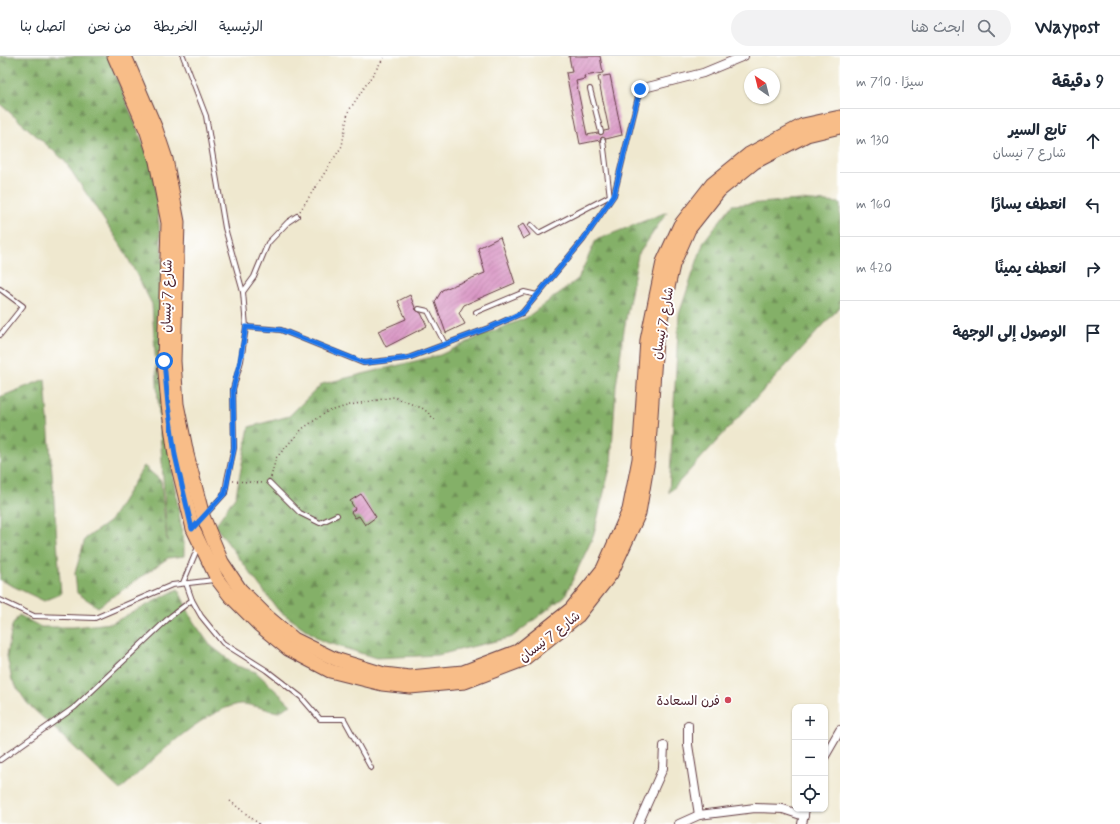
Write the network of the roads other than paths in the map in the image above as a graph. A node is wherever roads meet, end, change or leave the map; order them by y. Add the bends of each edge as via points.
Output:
1 (114, 56) edge
2 (125, 56) edge
3 (183, 56) edge
4 (744, 56) edge
5 (590, 89) dead end
6 (640, 89) joint
7 (840, 117) edge
8 (840, 127) edge
9 (601, 132) dead end
10 (603, 140) dead end
11 (610, 196) junction
12 (610, 202) junction
13 (297, 216) road end
14 (531, 225) dead end
15 (0, 289) edge
16 (243, 292) junction
17 (538, 295) junction
18 (419, 309) dead end
19 (476, 312) dead end
20 (246, 327) junction
21 (0, 335) edge
22 (445, 344) junction
23 (269, 482) road end
24 (337, 515) dead end
25 (198, 523) junction
26 (200, 544) junction
27 (217, 579) junction
28 (184, 583) junction
29 (0, 600) edge
30 (192, 600) junction
31 (688, 725) dead end
32 (840, 730) edge
33 (664, 746) dead end
34 (828, 751) edge
35 (0, 760) edge
36 (371, 768) dead end
37 (699, 815) junction
38 (804, 816) edge
39 (638, 824) edge
40 (679, 824) edge

1 - 25 main road, شارع 7 نيسان via 147,132 156,161 168,223 164,361 168,405 175,455
2 - 25 main road, شارع 7 نيسان via 164,151 178,222 174,361 178,404
3 - 16 lane via 206,116 225,228
4 - 6 street via 703,73
5 - 9 lane
6 - 12 lane via 614,195
7 - 25 main road, شارع 7 نيسان via 803,125 749,154 712,184 680,225 663,262 646,340 638,459 629,510 603,569 570,609 518,651 463,672 410,677 384,674 335,659 294,639 268,618 240,589
8 - 27 main road, شارع 7 نيسان via 807,135 755,162 719,190 689,229 673,265 656,341 648,460 639,513 611,574 578,616 523,660 465,682 410,687 382,684 330,671 282,644 254,621
10 - 11 lane
11 - 12 lane
11 - 14 lane via 539,233
12 - 17 lane
13 - 16 lane via 268,243 254,277
15 - 21 lane via 23,306
16 - 20 lane
17 - 19 lane via 524,292
17 - 22 lane via 522,313
18 - 22 lane via 428,310
20 - 22 lane via 281,330 364,363 408,358
20 - 25 lane via 233,389 234,448 225,493
23 - 24 lane via 300,513 320,523
25 - 26 main road, شارع 7 نيسان
26 - 27 main road, شارع 7 نيسان
26 - 28 lane
27 - 28 lane
28 - 29 lane via 172,585 95,618 34,616
28 - 30 lane
30 - 35 lane via 75,706
30 - 36 lane via 201,616 223,643 266,670 301,697 320,719 344,719
31 - 37 street via 688,745
32 - 34 street
33 - 39 street via 663,768
37 - 38 street via 755,808 783,809
37 - 40 street

